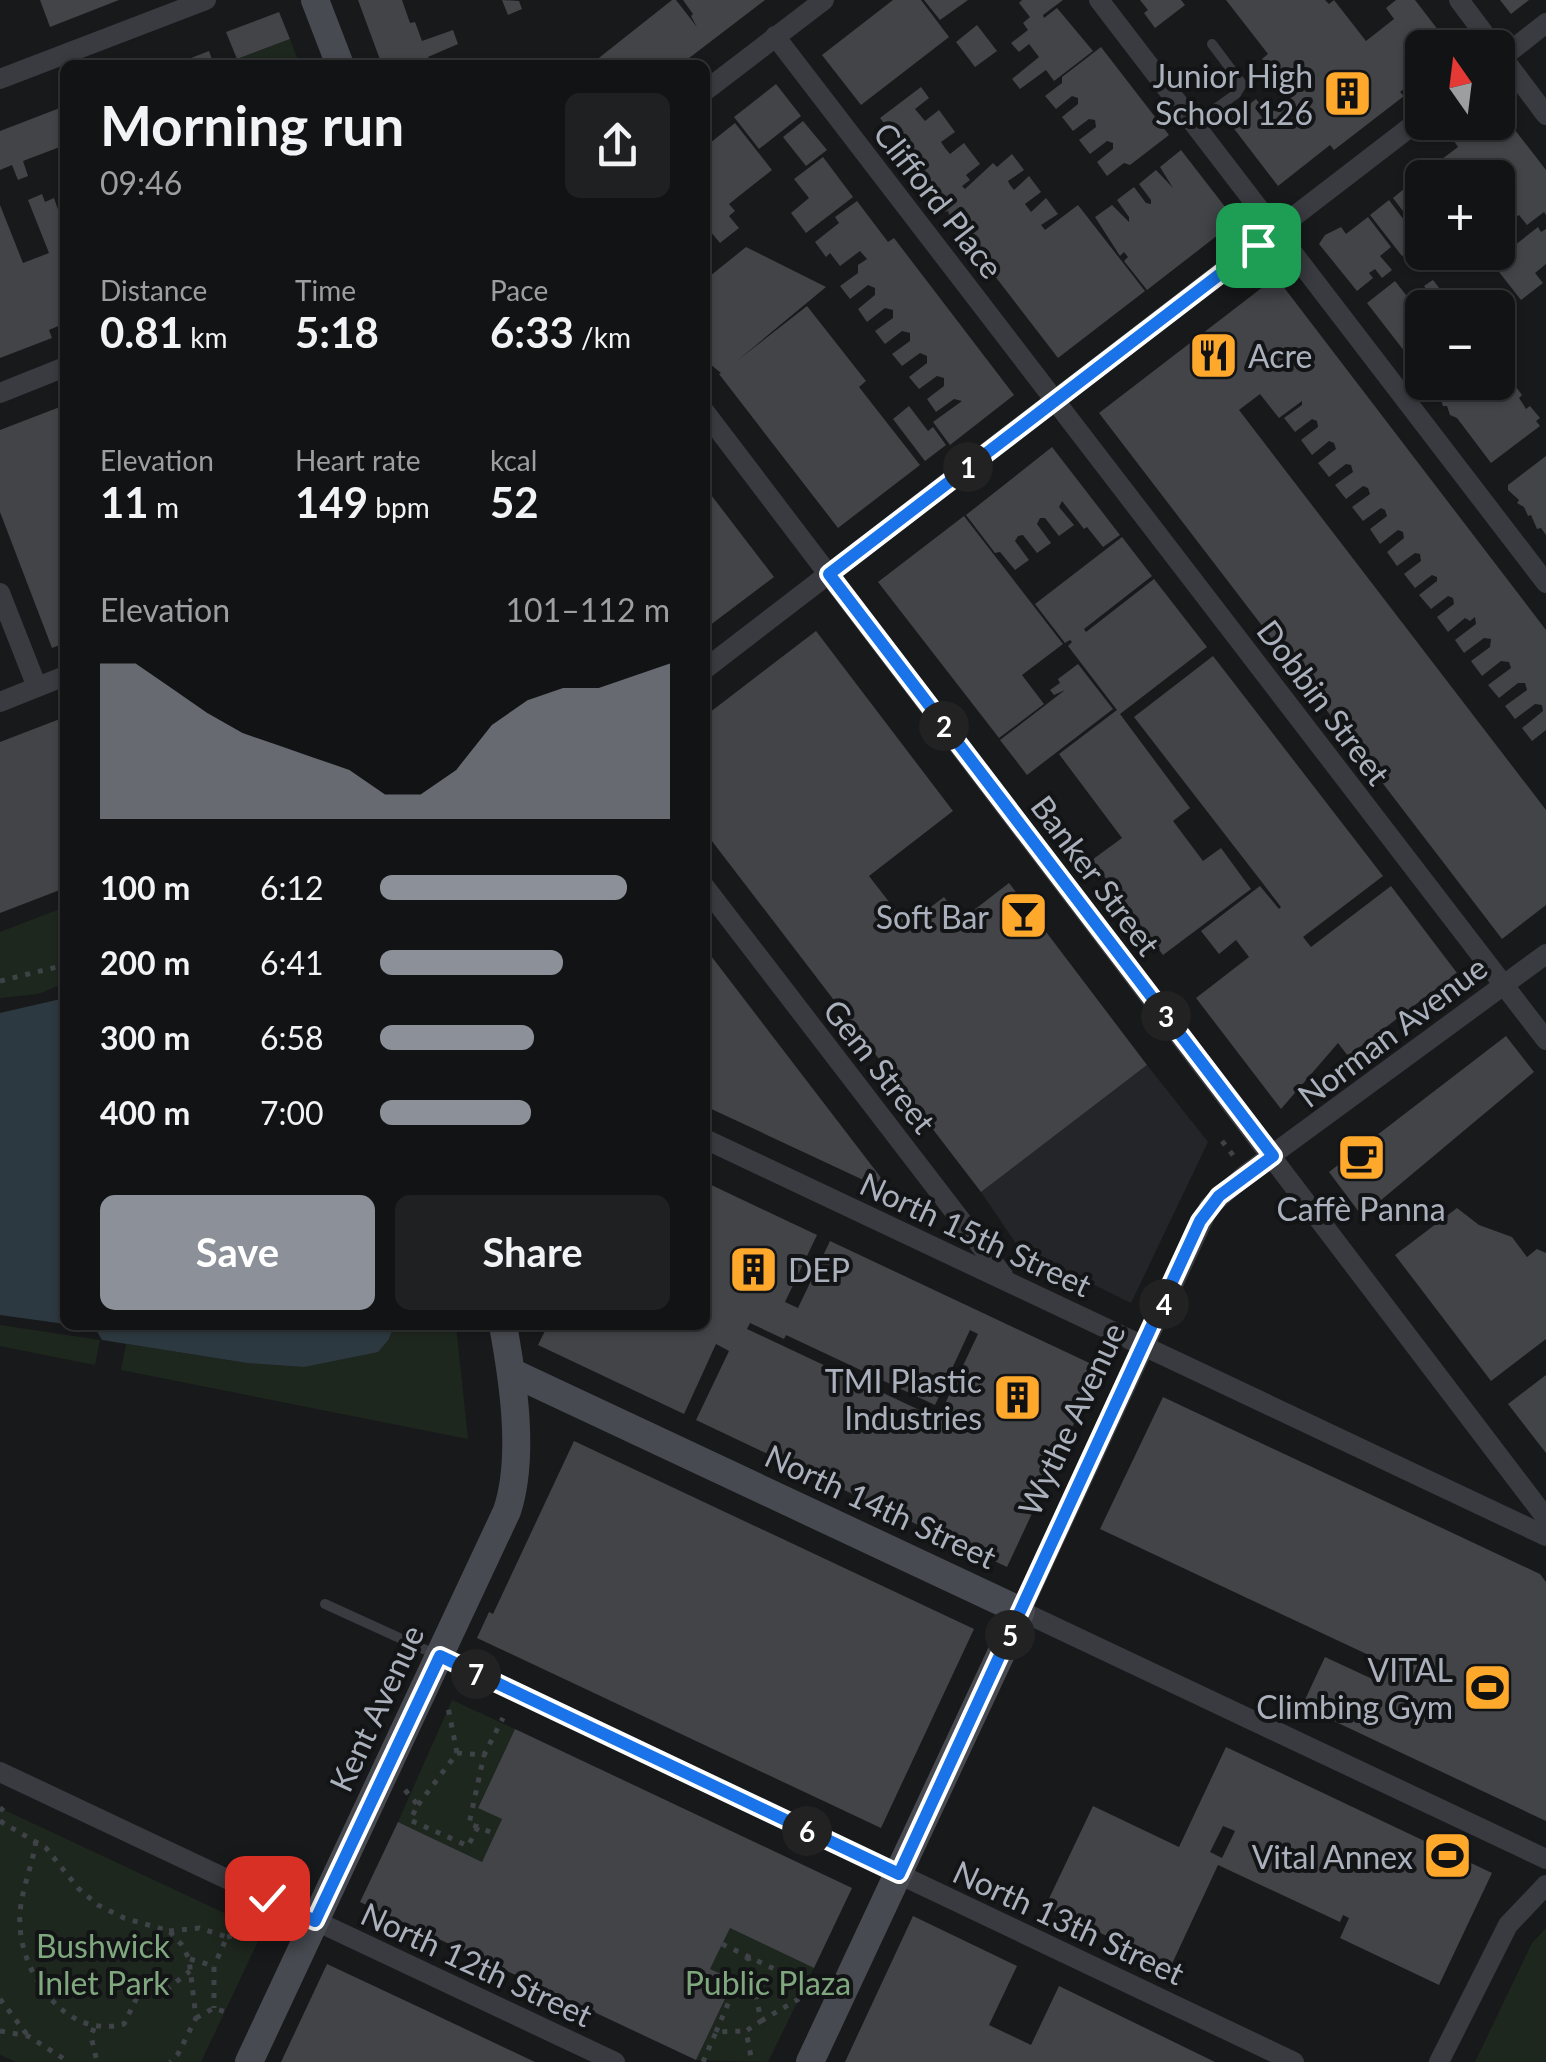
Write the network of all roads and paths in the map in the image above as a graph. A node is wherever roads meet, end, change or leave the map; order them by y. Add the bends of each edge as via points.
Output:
1 (206, 0) edge
2 (315, 0) edge
3 (824, 0) edge
4 (1100, 0) edge
5 (1459, 0) edge
6 (1546, 24) edge
7 (1481, 30) edge
8 (775, 36) junction
9 (1515, 43) edge
10 (1212, 44) dead end
11 (338, 60) edge
12 (1515, 76) edge
13 (0, 79) edge
14 (710, 86) edge
15 (1546, 115) edge
16 (1194, 124) junction
17 (1405, 131) edge
18 (1276, 230) junction
19 (60, 369) edge
20 (0, 393) edge
21 (1055, 400) junction
22 (710, 419) edge
23 (829, 574) junction
24 (1546, 583) edge
25 (0, 593) edge
26 (710, 665) edge
27 (60, 678) edge
28 (37, 687) junction
29 (0, 702) edge
30 (710, 895) edge
31 (1546, 954) edge
32 (60, 967) edge
33 (0, 981) edge
34 (1504, 986) junction
35 (1546, 1040) edge
36 (1222, 1141) dead end
37 (710, 1142) edge
38 (1273, 1156) junction
39 (1237, 1162) dead end
40 (1007, 1281) junction
41 (504, 1330) edge
42 (1144, 1347) junction
43 (511, 1372) junction
44 (1546, 1518) edge
45 (1546, 1536) edge
46 (325, 1604) dead end
47 (1021, 1610) junction
48 (440, 1656) junction
49 (447, 1702) dead end
50 (504, 1718) dead end
51 (457, 1753) junction
52 (484, 1755) junction
53 (0, 1772) edge
54 (405, 1790) dead end
55 (9, 1802) dead end
56 (418, 1806) junction
57 (0, 1812) edge
58 (0, 1821) edge
59 (478, 1827) junction
60 (495, 1834) dead end
61 (36, 1841) junction
62 (1546, 1859) edge
63 (899, 1874) junction
64 (1546, 1885) edge
65 (315, 1921) junction
66 (272, 1928) dead end
67 (169, 1931) junction
68 (227, 1936) junction
69 (722, 1944) dead end
70 (748, 1956) junction
71 (189, 1959) junction
72 (214, 1966) junction
73 (190, 1972) junction
74 (0, 1999) edge
75 (214, 2008) junction
76 (231, 2014) dead end
77 (196, 2018) junction
78 (761, 2022) junction
79 (94, 2028) junction
80 (0, 2031) edge
81 (746, 2031) junction
82 (716, 2032) junction
83 (28, 2036) junction
84 (69, 2062) edge
85 (96, 2062) edge
86 (170, 2062) edge
87 (249, 2062) edge
88 (614, 2062) edge
89 (703, 2062) edge
90 (752, 2062) edge
91 (810, 2062) edge
92 (1294, 2062) edge
93 (1439, 2062) edge

1 - 13 street
2 - 11 main road
3 - 8 street
4 - 16 street
5 - 7 street
6 - 9 street
8 - 14 street
8 - 21 street, Clifford Place
10 - 16 lane via 1242,84
12 - 15 street
16 - 18 street
17 - 18 street
18 - 21 street
18 - 24 street
19 - 20 street
21 - 23 street
21 - 34 street, Dobbin Street
22 - 23 street, Banker Street
23 - 26 street
23 - 38 street, Banker Street
25 - 28 street
27 - 28 street
28 - 29 street
30 - 40 street, Gem Street
31 - 34 street, Norman Avenue
32 - 33 path
34 - 35 street, Dobbin Street
34 - 38 street, Norman Avenue
36 - 39 path
37 - 40 street, North 15th Street
38 - 42 street, Wythe Avenue via 1209,1207
38 - 44 street, Banker Street
40 - 42 street, North 15th Street
41 - 43 main road, Kent Avenue
42 - 45 street, North 15th Street
42 - 47 street, Wythe Avenue
43 - 47 main road, North 14th Street
43 - 48 main road, Kent Avenue via 512,1495
46 - 48 lane
47 - 62 street, North 14th Street
47 - 63 main road, Wythe Avenue
48 - 63 street, North 13th Street
48 - 65 main road, Kent Avenue
49 - 51 path
50 - 52 path
51 - 52 path
51 - 56 path
52 - 59 path via 469,1824
53 - 65 street, North 12th Street
54 - 56 path
55 - 57 path
56 - 59 path via 410,1820 468,1846
58 - 61 path
59 - 60 path
61 - 67 path via 98,1905
61 - 79 path via 20,1910 25,1955 41,1988
63 - 91 main road, Wythe Avenue
63 - 92 street, North 13th Street
64 - 93 street via 1508,1925
65 - 87 main road, Kent Avenue
65 - 88 street, North 12th Street
66 - 68 path
67 - 68 path via 199,1928
67 - 71 path
68 - 72 path
69 - 70 path
70 - 78 path
70 - 78 path via 816,1989
70 - 82 path
71 - 72 path
71 - 73 path
72 - 75 path
73 - 77 path
73 - 79 path via 166,1990 140,1992 124,2024
74 - 83 path
75 - 76 path
75 - 77 path
77 - 86 path
78 - 81 path
79 - 85 path
80 - 83 path
81 - 82 path
81 - 90 path
82 - 89 path
83 - 84 path

